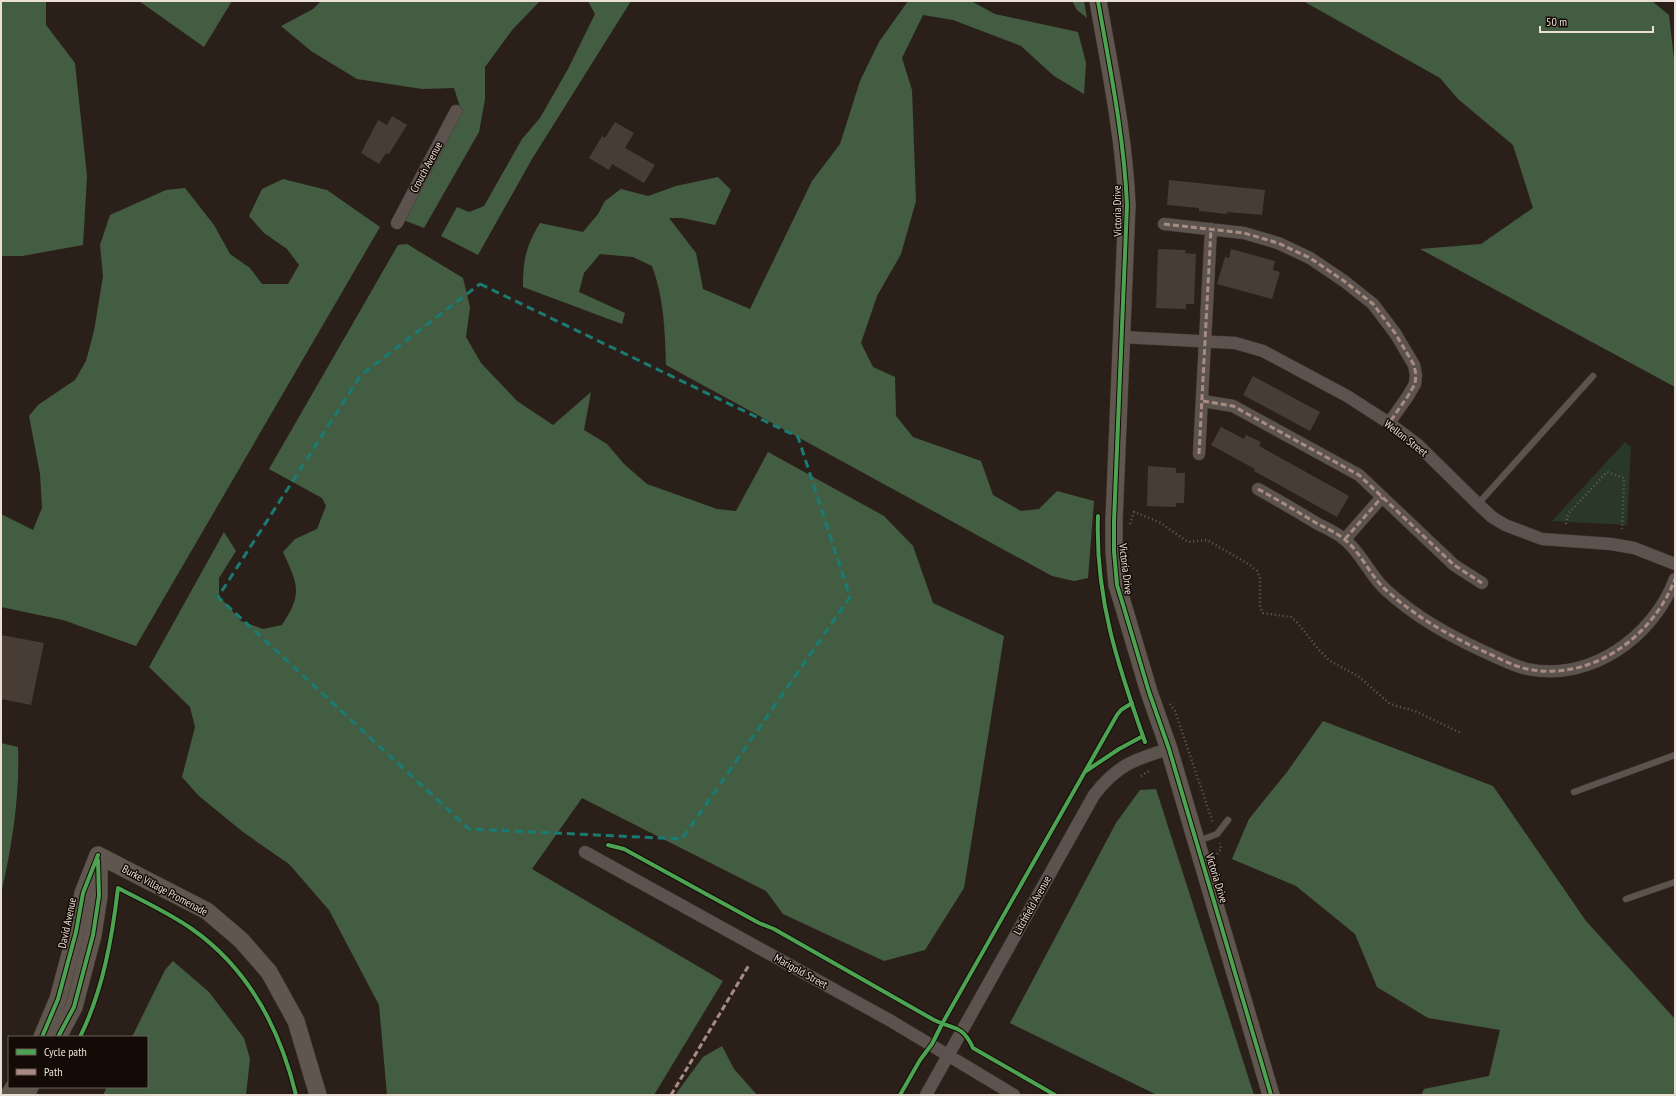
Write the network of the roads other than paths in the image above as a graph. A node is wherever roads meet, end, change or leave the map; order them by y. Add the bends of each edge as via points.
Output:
1 (1098, 1) edge
2 (456, 111) dead end
3 (397, 223) dead end
4 (1164, 224) dead end
5 (1211, 230) junction
6 (1122, 337) junction
7 (1205, 342) junction
8 (1593, 376) dead end
9 (1203, 401) junction
10 (1389, 423) junction
11 (1199, 454) dead end
12 (1258, 488) dead end
13 (1382, 497) junction
14 (1478, 504) junction
15 (1345, 539) junction
16 (1675, 564) edge
17 (1675, 580) edge
18 (1482, 584) dead end
19 (1169, 749) junction
20 (1675, 755) edge
21 (1574, 792) dead end
22 (1228, 820) dead end
23 (1197, 842) junction
24 (585, 852) dead end
25 (98, 855) junction
26 (1675, 882) edge
27 (1626, 899) dead end
28 (42, 1036) edge
29 (59, 1036) edge
30 (948, 1055) junction
31 (318, 1095) edge
32 (926, 1095) edge
33 (1014, 1095) edge
34 (1271, 1095) edge

1 - 6 street, Victoria Drive via 1115,93 1125,167 1127,247
2 - 3 street, Crouch Avenue
4 - 5 street
5 - 7 street
5 - 10 street via 1244,233 1278,243 1310,258 1373,304 1395,333 1414,365 1416,375 1415,384
6 - 7 street, Wellon Street
6 - 19 street, Victoria Drive via 1114,521 1116,578 1149,692
7 - 9 street
7 - 10 street, Wellon Street via 1235,344 1263,351 1347,396
8 - 14 lane
9 - 11 street
9 - 13 street via 1233,406 1358,475
10 - 14 street, Wellon Street via 1417,444
12 - 15 street
13 - 15 street
13 - 18 street via 1454,565
14 - 16 street, Wellon Street via 1505,525 1542,539 1634,548
15 - 17 street via 1385,589 1422,619 1445,633 1527,669 1556,671 1586,666 1613,654 1635,637 1655,616
19 - 23 street, Victoria Drive
19 - 30 street, Litchfield Avenue via 1136,758 1110,776 1094,794
20 - 21 lane
22 - 23 lane via 1216,834
23 - 34 street, Victoria Drive
24 - 30 street, Marigold Street
25 - 28 street, David Avenue via 83,893 76,932 58,999
25 - 29 street via 99,896 93,936 74,1006
25 - 31 street, Burke Village Promenade via 207,911 241,940 269,972 296,1020
26 - 27 lane
30 - 32 street, Litchfield Avenue
30 - 33 street, Marigold Street

